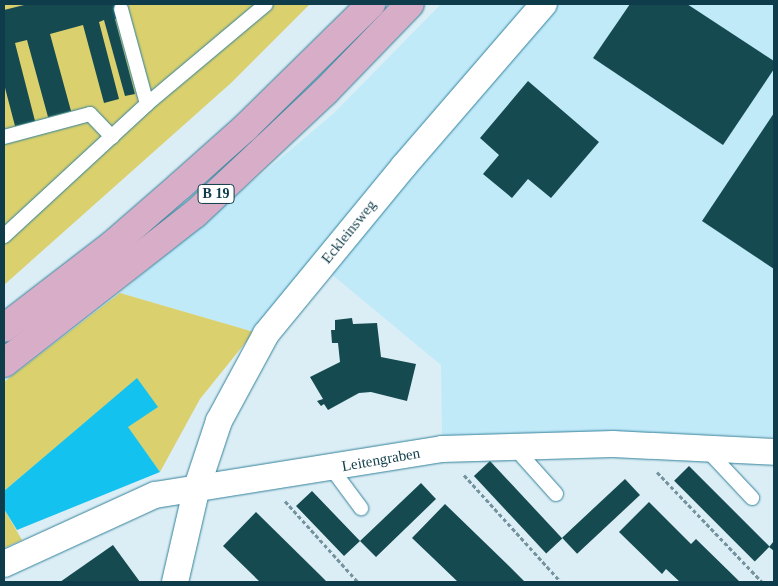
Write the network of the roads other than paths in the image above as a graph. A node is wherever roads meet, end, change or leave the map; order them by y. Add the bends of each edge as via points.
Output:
1 (266, 4) edge
2 (371, 4) edge
3 (410, 4) edge
4 (544, 4) edge
5 (121, 9) dead end
6 (148, 104) junction
7 (4, 137) edge
8 (112, 137) junction
9 (4, 236) edge
10 (4, 328) edge
11 (4, 363) edge
12 (514, 447) junction
13 (705, 447) junction
14 (774, 452) edge
15 (332, 469) junction
16 (197, 487) junction
17 (556, 494) dead end
18 (752, 498) dead end
19 (361, 508) dead end
20 (4, 564) edge
21 (175, 582) edge

1 - 6 lane
2 - 10 main road, B 19 via 302,74 188,179 112,245
3 - 11 main road, B 19 via 325,92 195,214
4 - 16 street, Eckleinsweg via 397,173 266,334 219,421
5 - 6 lane
6 - 8 lane
7 - 8 lane via 90,114
8 - 9 lane
12 - 13 street, Leitengraben
12 - 15 street, Leitengraben via 459,449
12 - 17 lane
13 - 14 street, Leitengraben
13 - 18 lane
15 - 16 street, Leitengraben
15 - 19 lane
16 - 20 street, Leitengraben via 155,496
16 - 21 street, Eckleinsweg

